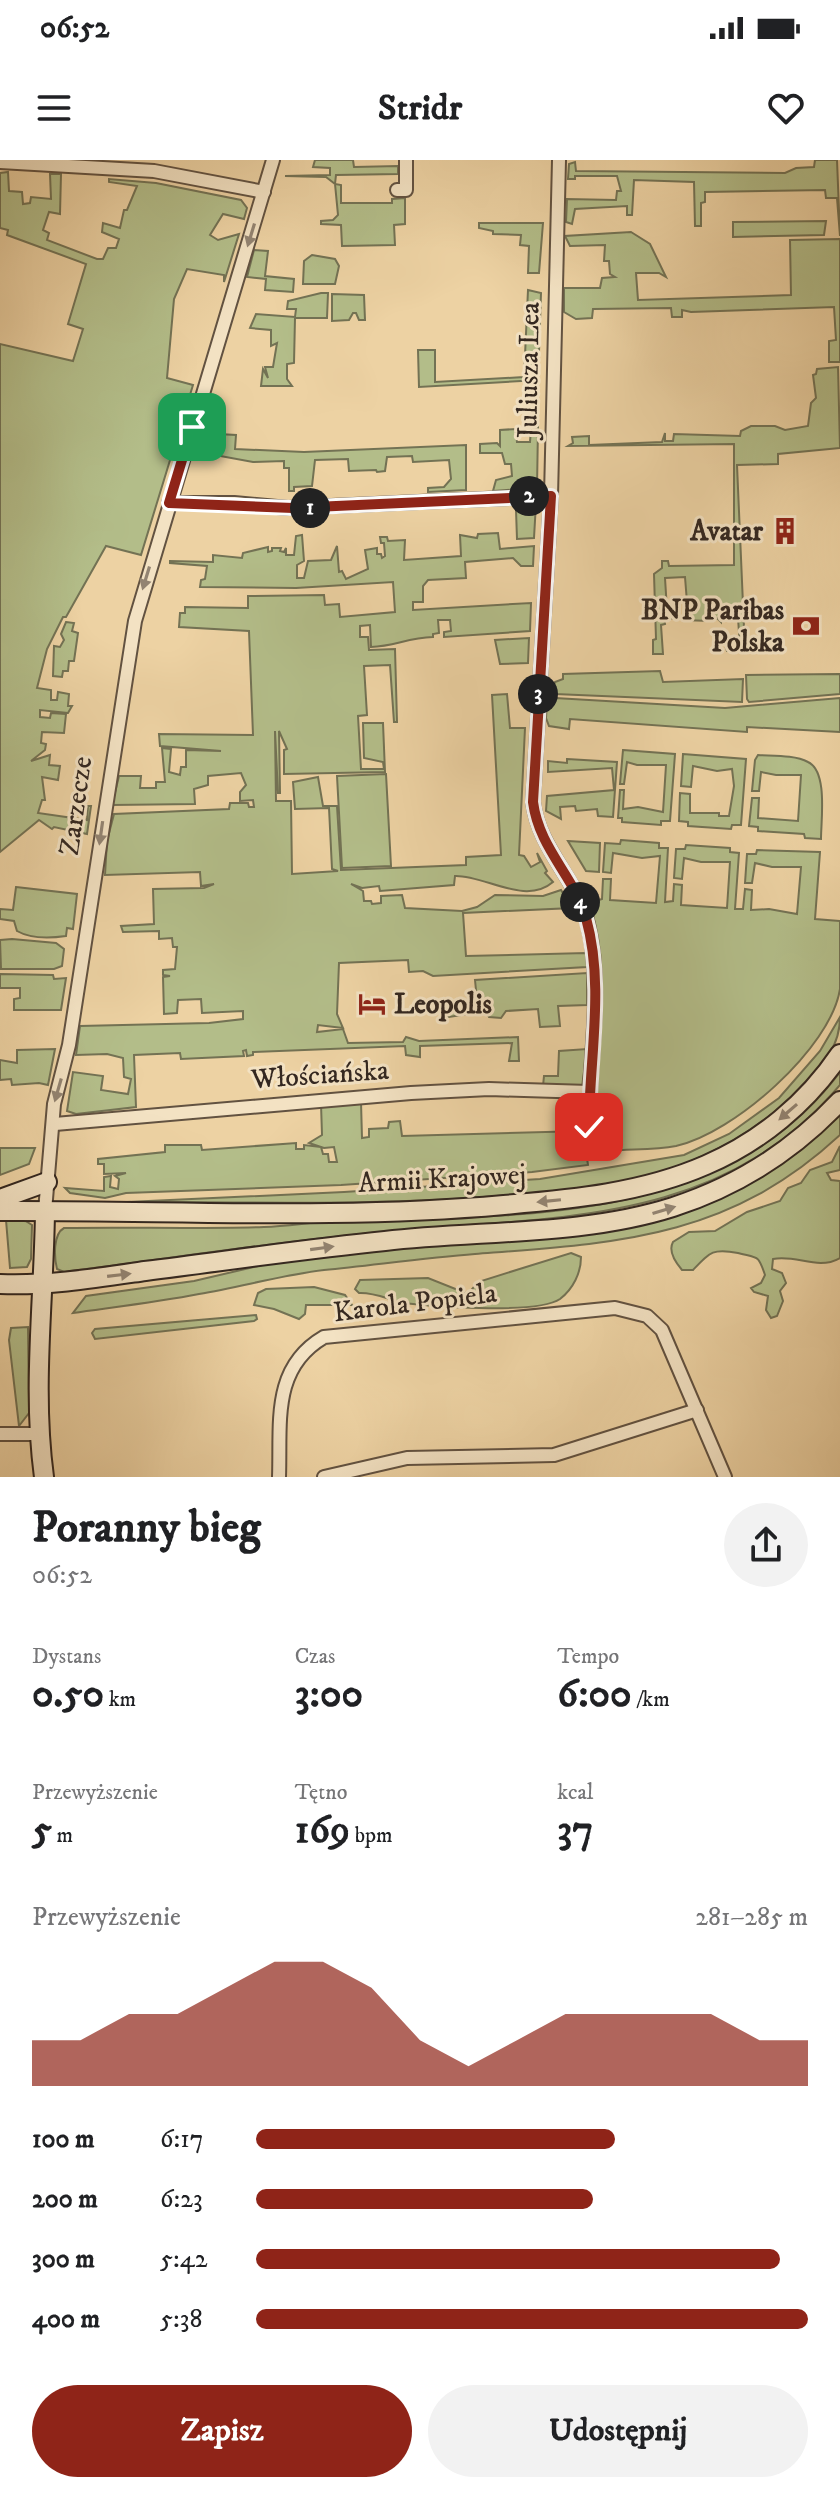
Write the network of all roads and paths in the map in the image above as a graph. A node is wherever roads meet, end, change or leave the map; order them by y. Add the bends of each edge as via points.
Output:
1 (273, 160) edge
2 (406, 160) edge
3 (559, 160) edge
4 (0, 162) edge
5 (397, 190) dead end
6 (264, 192) junction
7 (551, 496) junction
8 (169, 503) junction
9 (840, 1054) edge
10 (589, 1092) junction
11 (840, 1101) edge
12 (55, 1124) junction
13 (589, 1143) dead end
14 (47, 1182) junction
15 (0, 1199) edge
16 (0, 1211) edge
17 (45, 1211) junction
18 (0, 1284) edge
19 (42, 1284) junction
20 (697, 1410) junction
21 (0, 1434) edge
22 (40, 1434) junction
23 (44, 1477) edge
24 (279, 1477) edge
25 (324, 1477) edge
26 (725, 1477) edge

1 - 6 street, Zarzecze
2 - 5 street via 406,190
3 - 7 street, Juliusza Lea
4 - 6 street via 139,169
6 -> 8 street, Zarzecze
7 - 8 street via 293,508
7 - 10 street, Juliusza Lea via 533,802 547,848 588,924 594,988
8 -> 12 street, Zarzecze via 127,658 71,1033 54,1104
9 -> 17 main road, Armii Krajowej via 806,1097 752,1141 706,1165 638,1188 397,1212
10 - 12 street, Włościańska via 411,1093
10 - 13 street, Juliusza Lea
19 -> 11 main road, Armii Krajowej via 388,1240 645,1215 748,1175 791,1147
12 - 14 street, Zarzecze
14 - 15 main road
14 - 17 street, Zarzecze
16 - 17 main road, Armii Krajowej
17 - 19 main road, Zarzecze
18 - 19 main road, Armii Krajowej
19 - 22 main road, Zarzecze
20 - 24 street, Karola Popiela via 662,1330 647,1316 615,1308 324,1337 308,1346 282,1387
20 - 25 street via 554,1455 407,1458
20 - 26 street
21 - 22 street
22 - 23 main road, Zarzecze

